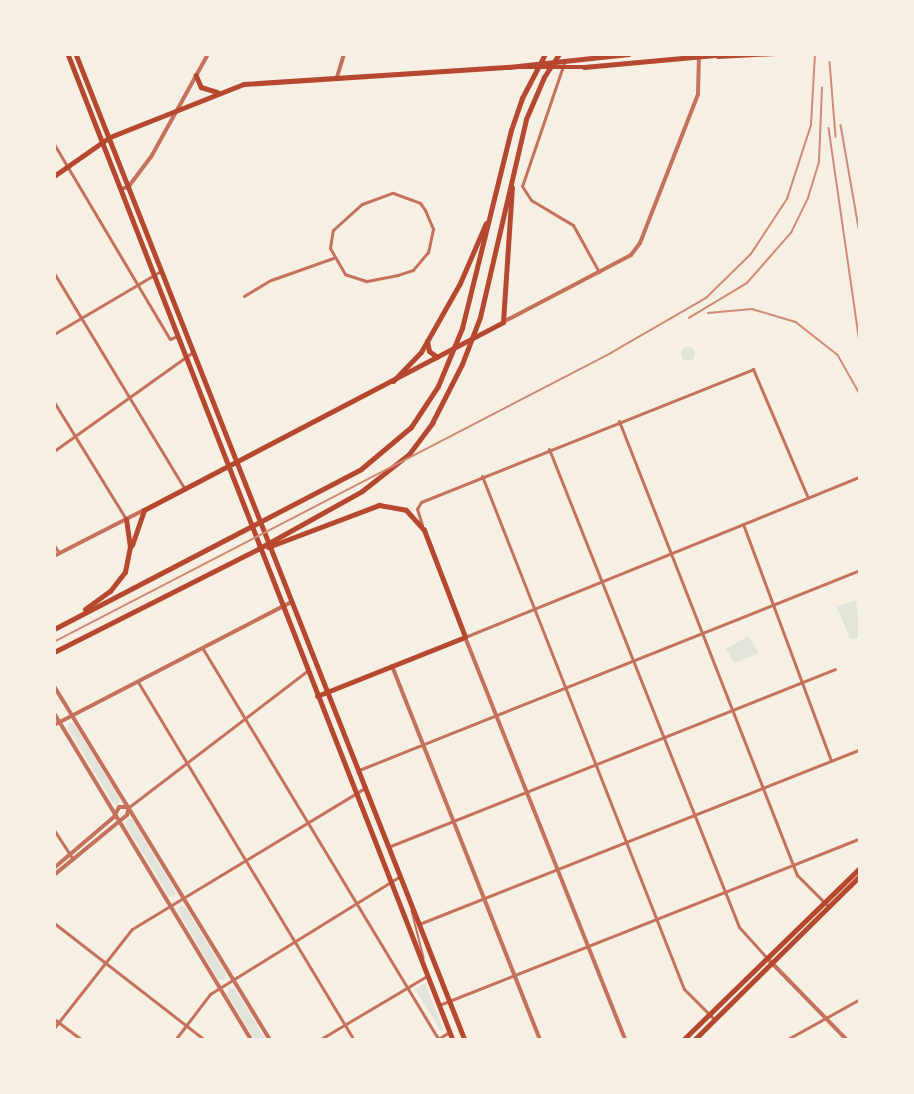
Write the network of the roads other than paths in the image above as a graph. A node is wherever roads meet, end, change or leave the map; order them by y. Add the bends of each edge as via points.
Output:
1 (68, 54) edge
2 (76, 54) edge
3 (208, 54) edge
4 (344, 54) edge
5 (545, 54) edge
6 (559, 54) edge
7 (628, 54) edge
8 (729, 54) edge
9 (776, 54) edge
10 (699, 56) edge
11 (708, 57) junction
12 (565, 60) junction
13 (509, 67) junction
14 (563, 68) junction
15 (196, 75) junction
16 (337, 77) junction
17 (217, 92) junction
18 (177, 109) junction
19 (110, 137) junction
20 (104, 141) junction
21 (54, 144) edge
22 (67, 166) junction
23 (514, 166) junction
24 (54, 176) edge
25 (129, 186) junction
26 (122, 189) junction
27 (491, 210) junction
28 (333, 257) junction
29 (162, 271) junction
30 (599, 272) junction
31 (54, 273) edge
32 (155, 274) junction
33 (138, 284) junction
34 (244, 296) dead end
35 (81, 317) junction
36 (502, 322) junction
37 (54, 334) edge
38 (179, 335) junction
39 (427, 339) junction
40 (193, 351) junction
41 (187, 356) junction
42 (437, 357) junction
43 (393, 381) junction
44 (130, 398) junction
45 (54, 402) edge
46 (619, 421) junction
47 (74, 435) junction
48 (549, 449) junction
49 (54, 451) edge
50 (236, 462) junction
51 (230, 466) junction
52 (482, 476) junction
53 (860, 477) edge
54 (184, 490) junction
55 (808, 498) junction
56 (144, 510) junction
57 (126, 519) junction
58 (743, 524) junction
59 (424, 530) junction
60 (54, 545) edge
61 (258, 549) junction
62 (670, 553) junction
63 (56, 555) edge
64 (130, 555) junction
65 (860, 570) edge
66 (602, 581) junction
67 (291, 602) junction
68 (773, 605) junction
69 (282, 606) junction
70 (534, 609) junction
71 (77, 616) junction
72 (54, 628) edge
73 (702, 633) junction
74 (465, 637) junction
75 (202, 648) junction
76 (54, 652) edge
77 (633, 660) junction
78 (392, 666) junction
79 (835, 669) dead end
80 (308, 671) junction
81 (137, 682) junction
82 (801, 683) junction
83 (54, 686) edge
84 (565, 689) junction
85 (327, 692) junction
86 (317, 696) junction
87 (732, 710) junction
88 (54, 713) edge
89 (496, 715) junction
90 (72, 716) junction
91 (244, 719) junction
92 (60, 722) junction
93 (54, 725) edge
94 (664, 737) junction
95 (423, 744) junction
96 (860, 749) edge
97 (831, 760) junction
98 (187, 763) junction
99 (595, 765) junction
100 (357, 771) junction
101 (763, 787) junction
102 (365, 788) junction
103 (527, 792) junction
104 (355, 794) junction
105 (129, 807) junction
106 (116, 815) junction
107 (694, 815) junction
108 (118, 820) junction
109 (453, 821) junction
110 (307, 823) junction
111 (54, 830) edge
112 (860, 838) edge
113 (626, 841) junction
114 (388, 847) junction
115 (71, 857) junction
116 (246, 860) junction
117 (794, 865) junction
118 (54, 868) edge
119 (860, 868) edge
120 (557, 869) junction
121 (54, 875) edge
122 (400, 876) junction
123 (860, 876) edge
124 (391, 885) junction
125 (724, 891) junction
126 (184, 898) junction
127 (484, 898) junction
128 (824, 902) junction
129 (357, 905) junction
130 (170, 906) junction
131 (829, 907) junction
132 (412, 908) junction
133 (656, 919) junction
134 (54, 923) edge
135 (419, 924) junction
136 (296, 943) junction
137 (587, 947) junction
138 (767, 958) junction
139 (773, 962) junction
140 (105, 963) junction
141 (423, 965) junction
142 (427, 976) junction
143 (514, 976) junction
144 (234, 980) junction
145 (220, 988) junction
146 (407, 988) junction
147 (860, 999) edge
148 (449, 1001) junction
149 (439, 1005) junction
150 (709, 1014) junction
151 (827, 1017) junction
152 (54, 1019) edge
153 (715, 1020) junction
154 (59, 1022) junction
155 (186, 1025) junction
156 (345, 1025) junction
157 (54, 1028) edge
158 (449, 1032) junction
159 (82, 1040) edge
160 (174, 1040) edge
161 (204, 1040) edge
162 (251, 1040) edge
163 (270, 1040) edge
164 (319, 1040) edge
165 (354, 1040) edge
166 (438, 1040) edge
167 (453, 1040) edge
168 (465, 1040) edge
169 (540, 1040) edge
170 (625, 1040) edge
171 (683, 1040) edge
172 (694, 1040) edge
173 (786, 1040) edge
174 (847, 1040) edge

1 - 20 main road
2 - 19 main road
3 - 15 street
4 - 16 street
5 - 27 highway via 531,77 511,130
6 - 23 highway via 526,119
7 - 12 main road
8 - 11 main road
9 - 11 main road
10 - 11 main road
10 - 14 main road
10 - 30 street via 699,90 647,229 631,255
12 - 13 main road
12 - 14 street
13 - 14 main road
13 - 16 main road
14 - 30 street via 522,186 531,200 573,225
15 - 17 main road via 201,87
15 - 18 street
16 - 17 main road via 244,84
17 - 18 main road
18 - 19 main road
18 - 25 street
19 - 20 main road
19 - 25 main road
20 - 22 main road
20 - 26 main road
21 - 22 street
22 - 24 main road
22 - 33 street
23 - 36 highway
23 - 61 highway via 480,317 432,423 392,470
25 - 26 street
25 - 29 main road
26 - 32 main road
27 - 39 highway via 460,283
27 - 71 highway via 462,328 447,367 411,427 361,469
28 - 28 street via 345,274 354,279 387,278 413,270 433,239 430,219 420,203 393,194 381,196 339,221 330,238
28 - 34 street via 271,280
29 - 32 street
29 - 40 main road
30 - 36 street
31 - 35 street
32 - 33 street
32 - 38 main road
33 - 35 street
33 - 38 street via 170,339
35 - 37 street
35 - 44 street
36 - 42 main road
38 - 41 main road
39 - 42 highway via 429,351
39 - 43 highway via 413,363
40 - 41 street
40 - 50 main road
41 - 44 street
41 - 51 main road
42 - 43 main road
43 - 50 main road
44 - 47 street
44 - 54 street
45 - 47 street
46 - 48 street
46 - 55 street via 753,369
46 - 62 street
47 - 49 street
47 - 57 street
48 - 52 street
48 - 66 street
50 - 51 main road
50 - 67 main road
51 - 54 main road
51 - 69 main road
52 - 59 street via 417,507
52 - 70 street
53 - 55 street
54 - 56 main road
55 - 58 street
56 - 57 street
56 - 64 highway
57 - 63 street
57 - 64 highway
58 - 62 street
58 - 68 street
59 - 61 highway via 406,510 379,505
59 - 74 main road
60 - 63 street
61 - 76 highway
62 - 66 street
62 - 73 street
64 - 71 highway via 116,585
65 - 68 street
66 - 70 street
66 - 77 street
67 - 69 street
67 - 85 main road
68 - 73 street
68 - 82 street
69 - 75 street
69 - 80 main road
70 - 74 street
70 - 84 street
71 - 72 highway
73 - 77 street
73 - 87 street
74 - 78 main road
74 - 89 street
75 - 81 street
75 - 91 street
77 - 84 street
77 - 94 street
78 - 85 main road
78 - 95 street
79 - 82 street
80 - 86 main road
80 - 91 street
81 - 90 street
81 - 98 street
82 - 87 street
82 - 97 street
83 - 90 street
84 - 89 street
84 - 99 street
85 - 86 main road
85 - 100 main road
86 - 104 main road
87 - 94 street
87 - 101 street
88 - 92 street
89 - 95 street
89 - 103 street
90 - 92 street
90 - 105 street
91 - 98 street
91 - 110 street
92 - 93 street
92 - 106 street
94 - 99 street
94 - 107 street
95 - 100 street
95 - 109 street
96 - 97 street
97 - 101 street
98 - 105 street
98 - 116 street
99 - 103 street
99 - 113 street
100 - 102 main road
101 - 107 street
101 - 117 street
102 - 104 street
102 - 114 main road
103 - 109 street
103 - 120 street
104 - 110 street
104 - 124 main road
105 - 106 street via 120,806
105 - 108 street via 127,815
105 - 126 street
106 - 108 street
106 - 115 street
107 - 113 street
107 - 125 street
108 - 115 street
108 - 130 street
109 - 114 street
109 - 127 street
110 - 116 street
110 - 129 street
111 - 115 street
112 - 117 street
113 - 120 street
113 - 133 street
114 - 122 main road
115 - 118 street
115 - 121 street
116 - 126 street
116 - 136 street
117 - 125 street
117 - 128 street via 797,875
119 - 128 main road
120 - 127 street
120 - 137 street
122 - 124 street
122 - 132 main road
123 - 131 main road
124 - 129 street
124 - 141 main road
125 - 133 street
125 - 138 street via 739,927
126 - 130 street
126 - 144 street
127 - 135 street
127 - 143 street
128 - 131 street
128 - 138 main road
129 - 136 street
129 - 146 street
130 - 140 street via 132,929
130 - 145 street
131 - 139 main road
132 - 135 main road
132 - 141 lane
133 - 137 street
133 - 150 street via 684,989
134 - 140 street
135 - 148 main road
136 - 144 street
136 - 156 street
137 - 143 street
137 - 170 street
138 - 139 street
138 - 150 main road
139 - 151 street
139 - 153 main road
140 - 154 street
140 - 155 street
141 - 142 main road
142 - 146 street
142 - 149 main road
143 - 148 street
143 - 169 street
144 - 145 street
144 - 163 street
145 - 155 street via 210,994
145 - 162 street
146 - 156 street
146 - 166 street
147 - 151 street
148 - 149 street
148 - 168 main road
149 - 158 main road
150 - 153 street
150 - 171 main road
151 - 173 street
151 - 174 street
152 - 154 street
153 - 172 main road
154 - 157 street
154 - 159 street
155 - 160 street
155 - 161 street
156 - 164 street
156 - 165 street
158 - 166 street
158 - 167 main road

